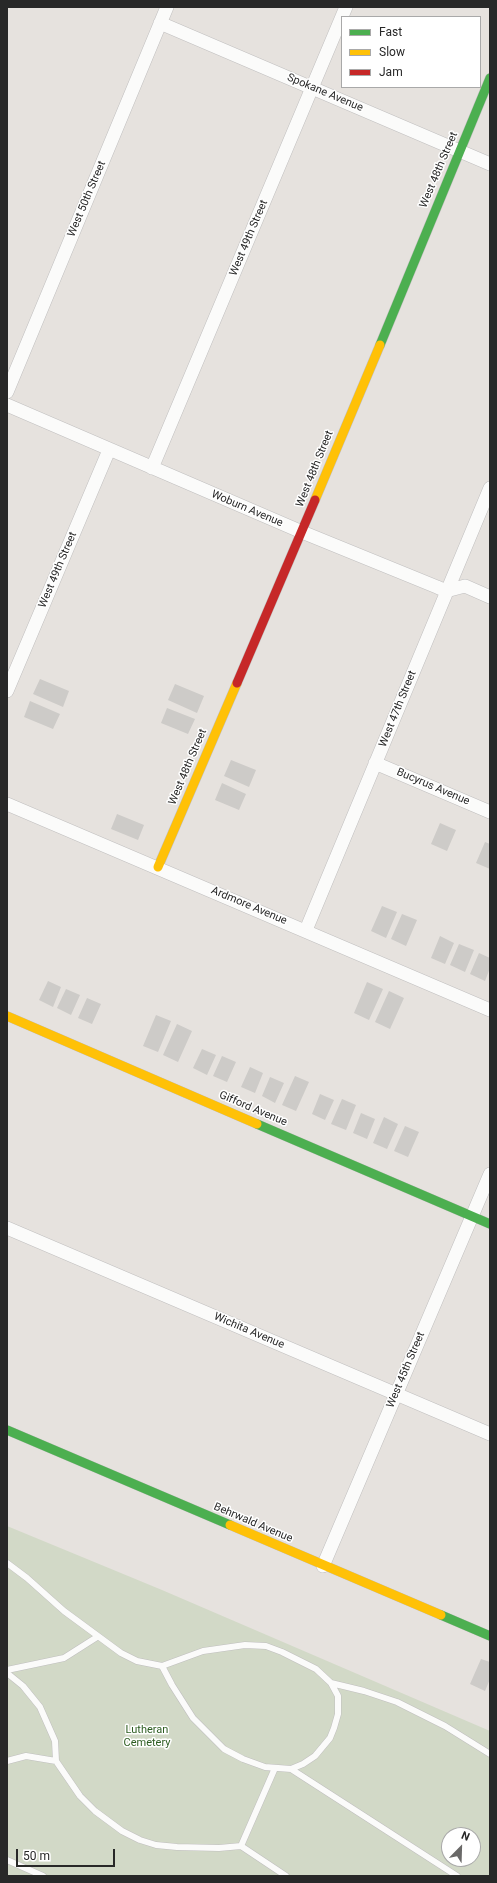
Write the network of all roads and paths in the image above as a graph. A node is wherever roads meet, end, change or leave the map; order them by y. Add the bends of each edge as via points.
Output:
1 (167, 7) edge
2 (341, 19) edge
3 (160, 23) junction
4 (490, 78) edge
5 (312, 88) junction
6 (460, 151) junction
7 (490, 164) edge
8 (7, 392) edge
9 (7, 405) edge
10 (109, 450) junction
11 (152, 468) junction
12 (490, 488) edge
13 (302, 532) junction
14 (446, 590) junction
15 (490, 597) edge
16 (7, 691) edge
17 (375, 763) junction
18 (7, 804) edge
19 (490, 812) edge
20 (158, 868) junction
21 (306, 930) junction
22 (490, 1010) edge
23 (7, 1016) edge
24 (490, 1174) edge
25 (472, 1216) junction
26 (490, 1224) edge
27 (7, 1228) edge
28 (396, 1394) junction
29 (7, 1430) edge
30 (490, 1434) edge
31 (7, 1563) edge
32 (323, 1566) junction
33 (490, 1636) edge
34 (97, 1637) junction
35 (162, 1666) junction
36 (7, 1670) edge
37 (7, 1673) edge
38 (331, 1683) junction
39 (490, 1754) edge
40 (56, 1761) junction
41 (7, 1762) edge
42 (275, 1768) junction
43 (291, 1769) junction
44 (241, 1846) junction
45 (7, 1860) edge
46 (43, 1876) edge
47 (286, 1876) edge
48 (457, 1876) edge

1 - 3 street, West 50th Street
2 - 5 street, West 49th Street
3 - 5 street, Spokane Avenue
3 - 8 street, West 50th Street
4 - 6 street, West 48th Street
5 - 6 street, Spokane Avenue
5 - 11 street, West 49th Street
6 - 7 street, Spokane Avenue
6 - 13 street, West 48th Street
9 - 10 street, Woburn Avenue
10 - 11 street, Woburn Avenue
10 - 16 street, West 49th Street
11 - 13 street, Woburn Avenue
12 - 14 street, West 47th Street
13 - 14 street, Woburn Avenue
13 - 20 street, West 48th Street
14 - 15 street via 465,586
14 - 17 street, West 47th Street
17 - 19 street, Bucyrus Avenue
17 - 21 street, West 47th Street
18 - 20 street, Ardmore Avenue
20 - 21 street, Ardmore Avenue
21 - 22 street, Ardmore Avenue
23 - 25 street, Gifford Avenue
24 - 25 street, West 45th Street
25 - 26 street, Gifford Avenue
25 - 28 street, West 45th Street
27 - 28 street, Wichita Avenue
28 - 30 street, Wichita Avenue
28 - 32 street, West 45th Street
29 - 32 street, Behrwald Avenue
31 - 34 lane
32 - 33 street, Behrwald Avenue
34 - 35 lane via 129,1658
34 - 36 lane via 64,1658
35 - 38 lane via 203,1651 226,1647 266,1646 316,1669
35 - 42 lane via 194,1718 224,1749 243,1759
37 - 40 lane via 23,1686 40,1707 55,1741
38 - 39 lane via 364,1690 397,1702 445,1726
38 - 43 lane via 338,1696 338,1714 330,1738 315,1756
40 - 41 lane via 26,1756
40 - 44 lane via 80,1796 95,1811 131,1836 156,1845 177,1847
42 - 43 lane
42 - 44 lane
43 - 48 lane
44 - 47 lane
45 - 46 lane

